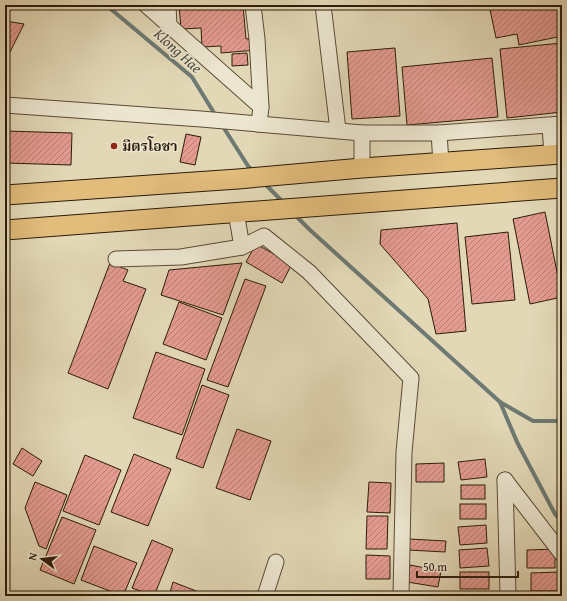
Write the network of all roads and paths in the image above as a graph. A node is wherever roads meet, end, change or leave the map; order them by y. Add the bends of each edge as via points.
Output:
1 (146, 5) edge
2 (168, 5) edge
3 (253, 5) edge
4 (323, 5) edge
5 (169, 26) junction
6 (5, 105) edge
7 (261, 107) junction
8 (259, 124) junction
9 (556, 125) edge
10 (338, 130) junction
11 (362, 133) junction
12 (439, 133) junction
13 (557, 154) edge
14 (441, 163) junction
15 (353, 169) junction
16 (562, 188) edge
17 (5, 195) edge
18 (241, 212) junction
19 (5, 230) edge
20 (242, 247) junction
21 (116, 259) dead end
22 (562, 554) edge
23 (276, 562) dead end
24 (265, 596) edge
25 (401, 596) edge
26 (508, 596) edge

1 - 5 street
2 - 5 street
3 - 7 street
4 - 10 street
5 - 7 street
6 - 8 street
7 - 8 street
8 - 10 street
9 - 12 street
9 - 13 street
10 - 11 street
11 - 12 street
11 - 15 street
12 - 14 street
13 - 14 main road
14 - 15 main road
15 - 17 main road
16 - 18 main road
18 - 19 main road
18 - 20 street
20 - 21 street via 181,256
20 - 25 street via 264,236 310,272 412,378 404,452
22 - 26 street via 504,480
23 - 24 street

